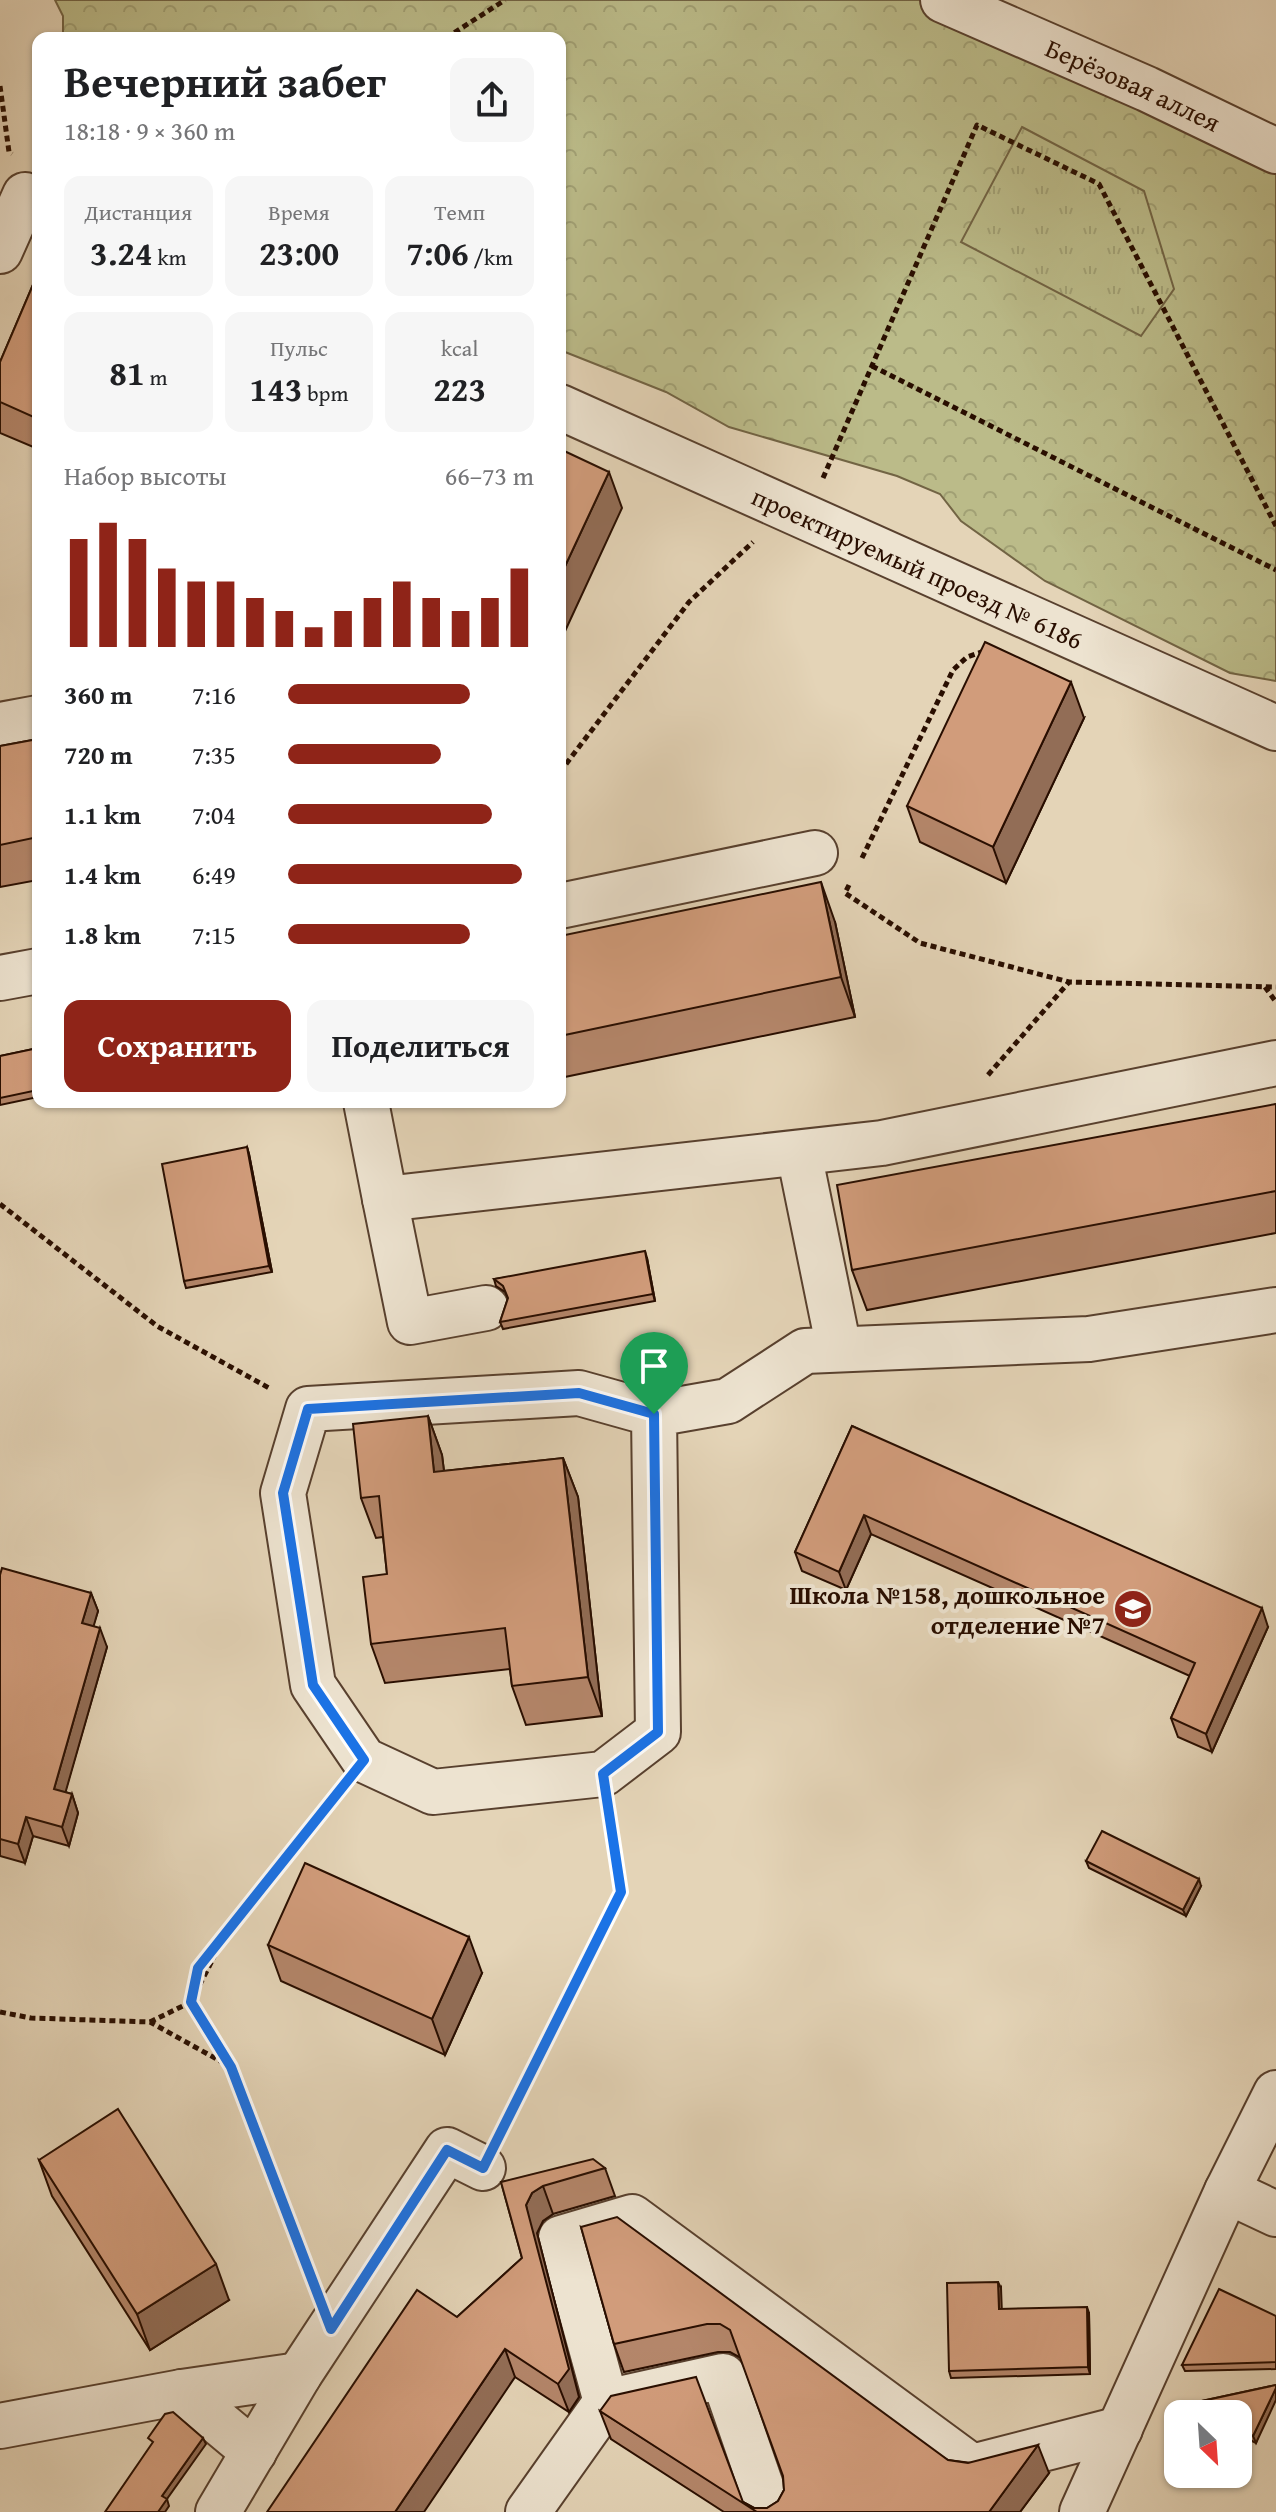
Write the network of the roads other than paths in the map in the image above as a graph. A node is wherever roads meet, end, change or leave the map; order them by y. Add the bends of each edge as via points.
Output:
1 (943, 0) edge
2 (1276, 151) edge
3 (20, 182) edge
4 (0, 251) edge
5 (566, 410) edge
6 (32, 719) edge
7 (0, 725) edge
8 (1276, 728) edge
9 (815, 853) dead end
10 (566, 905) edge
11 (32, 972) edge
12 (0, 978) edge
13 (1276, 1063) edge
14 (367, 1108) edge
15 (799, 1153) junction
16 (385, 1199) junction
17 (486, 1308) dead end
18 (1276, 1310) edge
19 (839, 1349) junction
20 (654, 1414) junction
21 (1276, 2093) edge
22 (483, 2168) road end
23 (1227, 2191) junction
24 (1276, 2214) edge
25 (299, 2375) junction
26 (182, 2392) junction
27 (606, 2402) junction
28 (0, 2426) edge
29 (1120, 2429) junction
30 (254, 2452) junction
31 (1093, 2509) edge
32 (218, 2512) edge
33 (528, 2512) edge
34 (770, 2512) edge

1 - 2 street, Берёзовая аллея
3 - 4 street
5 - 8 street, проектируемый проезд № 6186
6 - 7 street
9 - 10 street
11 - 12 street
13 - 15 street via 938,1132
14 - 16 street
15 - 16 street
15 - 19 street
16 - 17 street via 410,1322
18 - 19 street via 1089,1339
19 - 20 street via 805,1351 728,1401
20 - 20 street via 658,1732 603,1774 433,1792 364,1760 313,1685 283,1493 308,1409 579,1393
21 - 23 street
22 - 25 street via 447,2150
23 - 24 street
23 - 29 street
25 - 26 street
25 - 30 street
26 - 28 street
26 - 30 street
27 - 29 street via 561,2238 632,2217 972,2467
27 - 33 street
27 - 34 street via 723,2376
29 - 31 street
30 - 32 street

